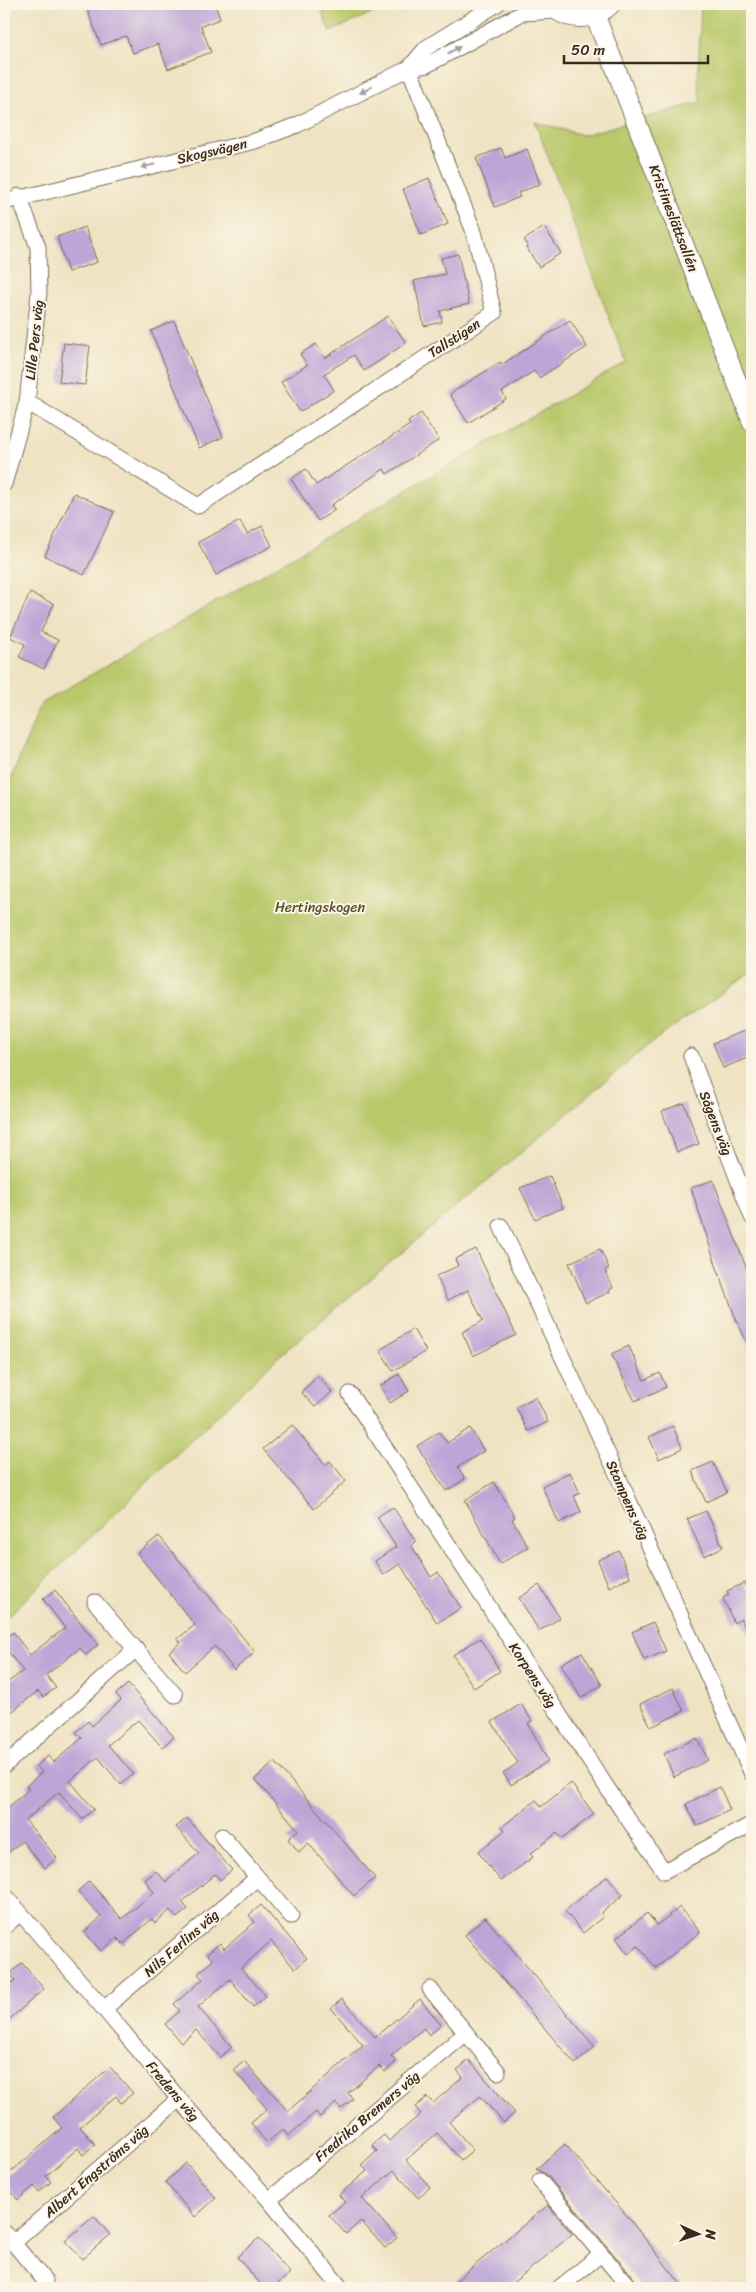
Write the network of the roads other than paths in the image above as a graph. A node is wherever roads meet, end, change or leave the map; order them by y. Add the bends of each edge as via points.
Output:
1 (497, 4) edge
2 (611, 4) edge
3 (553, 7) edge
4 (596, 15) junction
5 (409, 68) junction
6 (19, 196) junction
7 (4, 202) edge
8 (27, 402) junction
9 (752, 421) edge
10 (4, 484) edge
11 (691, 1056) dead end
12 (752, 1217) edge
13 (501, 1226) dead end
14 (350, 1394) dead end
15 (95, 1602) dead end
16 (136, 1649) junction
17 (175, 1695) dead end
18 (4, 1766) edge
19 (752, 1774) edge
20 (752, 1824) edge
21 (222, 1836) dead end
22 (257, 1878) junction
23 (4, 1894) edge
24 (20, 1914) junction
25 (291, 1916) dead end
26 (4, 1927) edge
27 (430, 1989) dead end
28 (104, 2009) junction
29 (466, 2033) junction
30 (498, 2072) dead end
31 (179, 2099) junction
32 (540, 2181) dead end
33 (269, 2200) junction
34 (9, 2237) edge
35 (601, 2254) junction
36 (45, 2280) dead end
37 (341, 2288) edge
38 (559, 2288) edge
39 (630, 2288) edge

1 - 5 street, Skogsvägen via 426,48
2 - 4 street
3 - 4 street via 572,17
5 -> 3 street, Skogsvägen via 427,65 522,13
4 - 9 street, Kristineslättsallén
5 -> 6 street, Skogsvägen via 297,125 255,141
5 - 8 street, Tallstigen via 474,232 494,313 198,506
6 - 7 street, Skogsvägen
6 - 8 street, Lille Pers väg via 38,247 39,293
8 - 10 street, Lille Pers väg
11 - 12 street, Sågens väg
13 - 19 street, Stampens väg
14 - 20 street, Korpens väg via 664,1871
15 - 16 street
16 - 17 street
16 - 18 street
21 - 22 street
22 - 25 street
22 - 28 street, Nils Ferlins väg
23 - 24 street, Fredens väg
24 - 26 street
24 - 28 street, Fredens väg
27 - 29 street
28 - 31 street, Fredens väg
29 - 30 street
29 - 33 street, Fredrika Bremers väg
31 - 33 street, Fredens väg
31 - 34 street, Albert Engströms väg
32 - 35 street
33 - 37 street, Fredens väg
34 - 36 street, Albert Engströms väg
35 - 38 street
35 - 39 street

